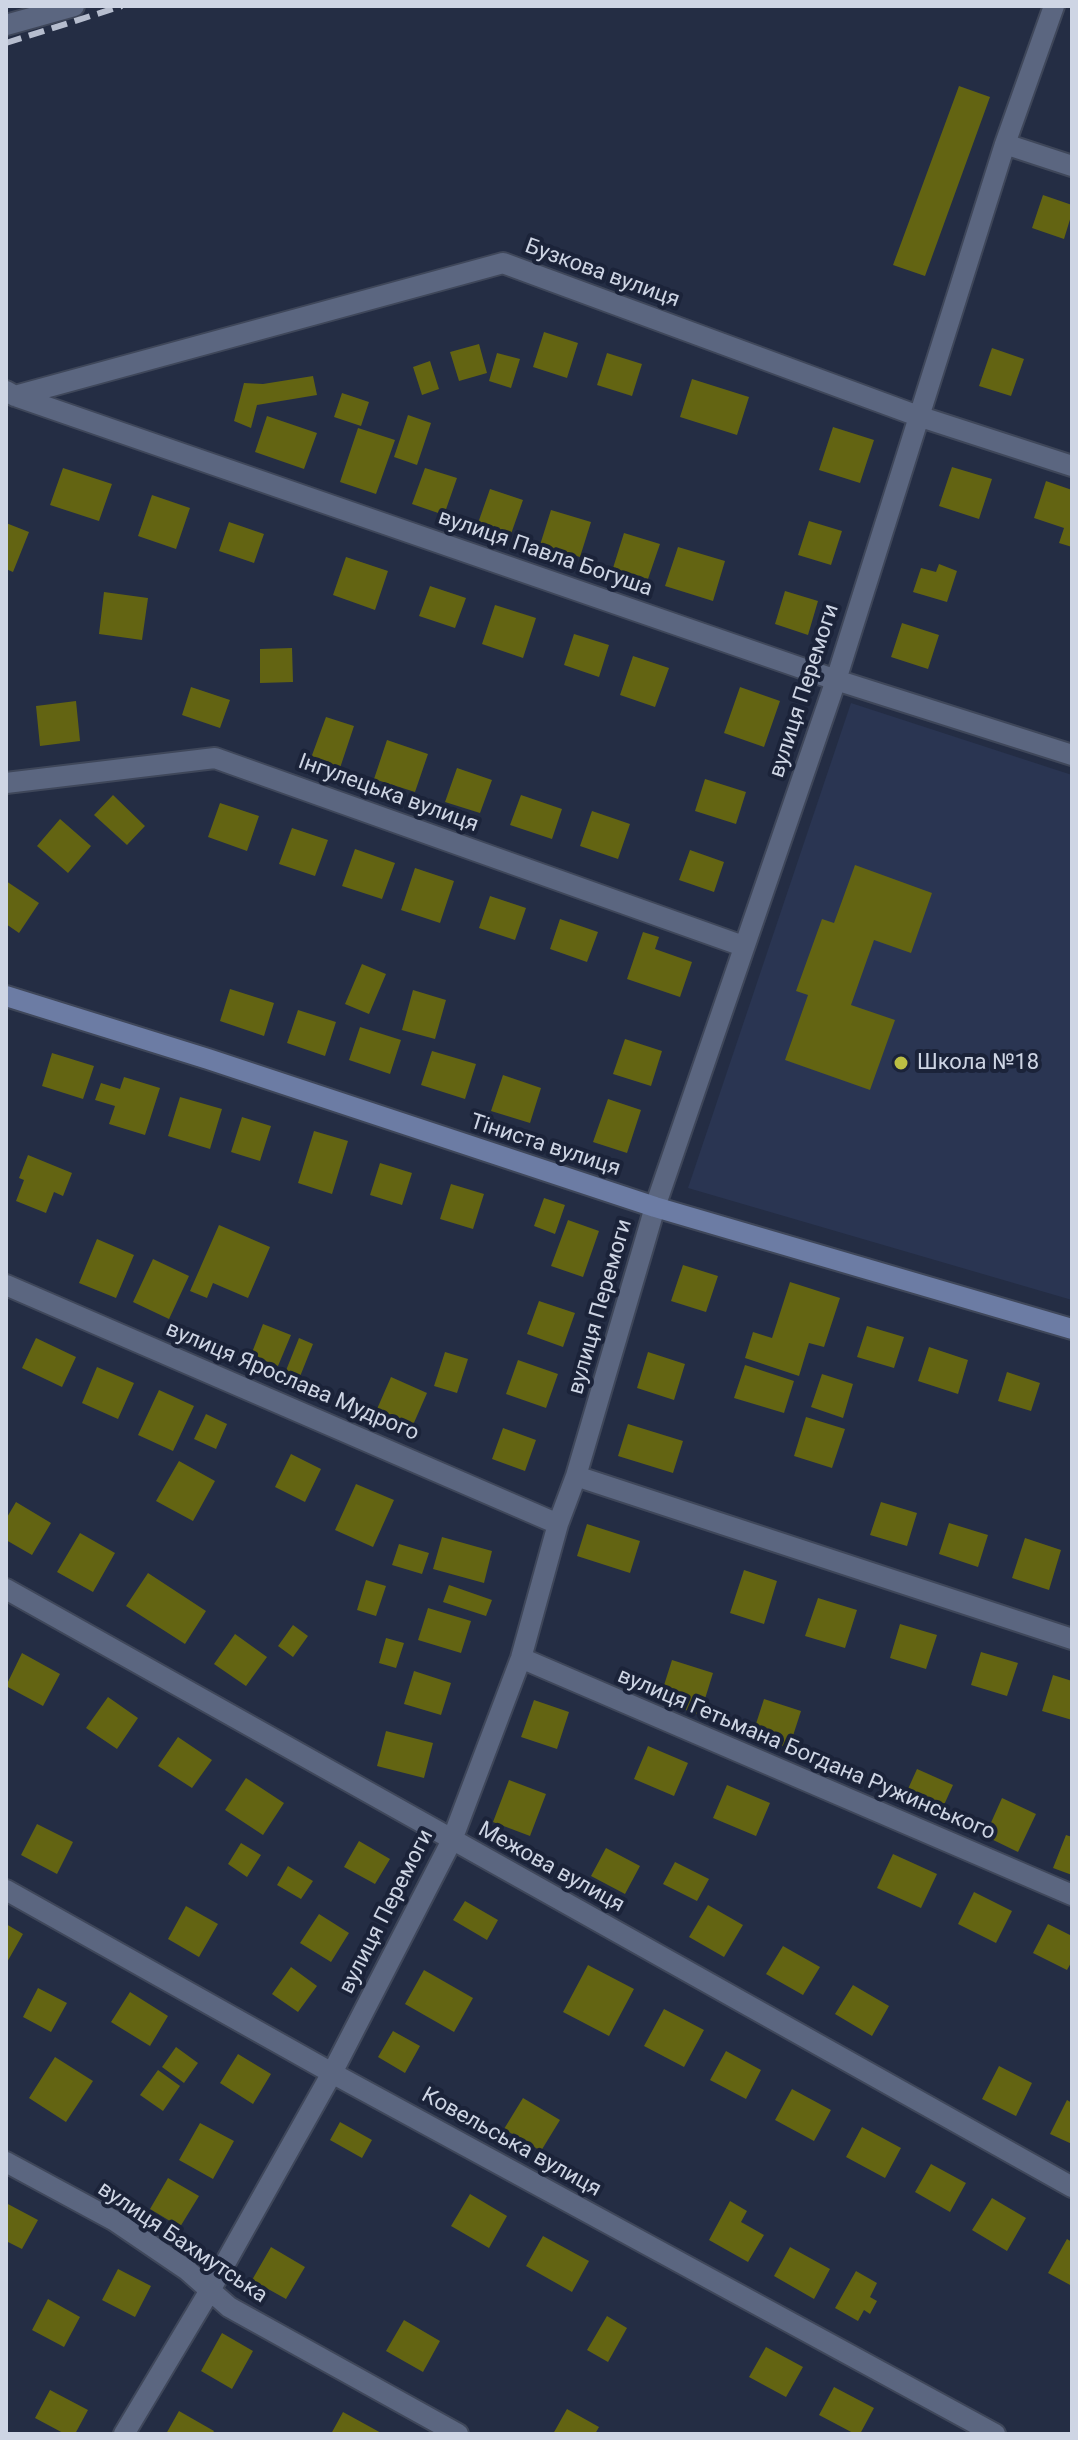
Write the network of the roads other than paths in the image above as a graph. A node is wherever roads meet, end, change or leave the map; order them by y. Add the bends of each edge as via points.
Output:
1 (74, 6) edge
2 (1054, 6) edge
3 (6, 25) edge
4 (1005, 144) junction
5 (1072, 166) edge
6 (10, 393) edge
7 (918, 416) junction
8 (1072, 466) edge
9 (836, 680) junction
10 (1072, 755) edge
11 (6, 783) edge
12 (743, 946) junction
13 (6, 996) edge
14 (655, 1207) junction
15 (6, 1285) edge
16 (1072, 1329) edge
17 (576, 1476) junction
18 (558, 1524) junction
19 (6, 1589) edge
20 (1072, 1639) edge
21 (521, 1658) junction
22 (452, 1840) junction
23 (6, 1890) edge
24 (1072, 1895) edge
25 (332, 2073) junction
26 (6, 2162) edge
27 (1072, 2187) edge
28 (209, 2292) junction
29 (124, 2434) edge
30 (458, 2434) edge
31 (995, 2434) edge

1 - 3 street
2 - 4 street, вулиця Перемоги
4 - 5 street
4 - 7 street, вулиця Перемоги
6 - 7 street, Бузкова вулиця via 503,263
6 - 9 street, вулиця Павла Богуша
7 - 8 street, Бузкова вулиця
7 - 9 street, вулиця Перемоги
9 - 10 street, вулиця Павла Богуша
9 - 12 street, вулиця Перемоги
11 - 12 street, Інгулецька вулиця via 215,758
12 - 14 street, вулиця Перемоги
13 - 14 street, Тіниста вулиця
14 - 16 street, Тіниста вулиця
14 - 17 street, вулиця Перемоги
15 - 18 street, вулиця Ярослава Мудрого
17 - 18 street, вулиця Перемоги
17 - 20 street
18 - 21 street, вулиця Перемоги
19 - 22 street, Межова вулиця
21 - 22 street, вулиця Перемоги
21 - 24 street, вулиця Гетьмана Богдана Ружинського
22 - 25 street, вулиця Перемоги
22 - 27 street, Межова вулиця
23 - 25 street, Ковельська вулиця
25 - 28 street, вулиця Перемоги
25 - 31 street, Ковельська вулиця
26 - 28 street, вулиця Бахмутська via 115,2221 187,2270
28 - 29 street, вулиця Перемоги
28 - 30 street, вулиця Бахмутська

